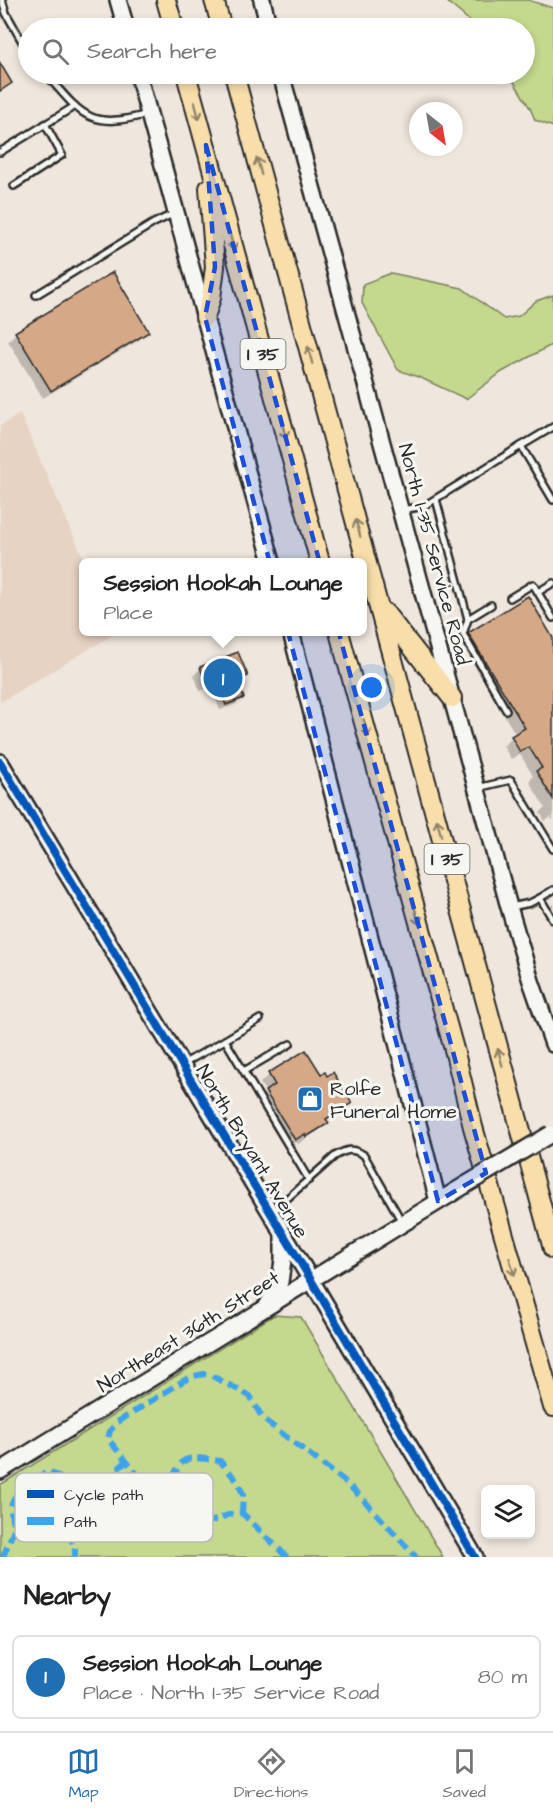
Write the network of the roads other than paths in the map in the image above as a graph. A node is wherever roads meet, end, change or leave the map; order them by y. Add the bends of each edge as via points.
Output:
1 (2, 0) edge
2 (118, 0) edge
3 (166, 0) edge
4 (214, 0) edge
5 (262, 0) edge
6 (123, 18) edge
7 (171, 18) edge
8 (219, 18) edge
9 (266, 18) edge
10 (18, 35) edge
11 (55, 84) edge
12 (141, 84) edge
13 (189, 84) edge
14 (237, 84) edge
15 (284, 84) edge
16 (75, 106) junction
17 (149, 114) junction
18 (45, 124) junction
19 (206, 145) junction
20 (0, 152) edge
21 (14, 186) dead end
22 (176, 213) junction
23 (36, 295) dead end
24 (205, 317) junction
25 (553, 427) edge
26 (521, 446) junction
27 (436, 499) junction
28 (553, 500) edge
29 (401, 510) junction
30 (271, 558) edge
31 (319, 558) edge
32 (366, 558) edge
33 (367, 561) edge
34 (553, 583) edge
35 (538, 592) junction
36 (510, 598) dead end
37 (379, 605) junction
38 (491, 605) dead end
39 (553, 618) edge
40 (468, 619) junction
41 (292, 636) edge
42 (340, 636) edge
43 (452, 698) junction
44 (506, 710) dead end
45 (0, 762) edge
46 (477, 788) junction
47 (553, 849) edge
48 (553, 890) edge
49 (540, 898) junction
50 (509, 907) junction
51 (553, 920) edge
52 (260, 1019) dead end
53 (549, 1022) edge
54 (225, 1040) junction
55 (290, 1044) dead end
56 (553, 1044) edge
57 (182, 1065) junction
58 (244, 1071) junction
59 (552, 1134) edge
60 (309, 1179) junction
61 (438, 1201) junction
62 (271, 1213) junction
63 (403, 1223) junction
64 (283, 1234) junction
65 (553, 1249) edge
66 (311, 1280) junction
67 (266, 1308) junction
68 (553, 1407) edge
69 (0, 1471) edge
70 (475, 1557) edge

1 - 10 lane
2 - 6 main road
3 - 7 highway
4 - 8 highway
5 - 9 main road
11 - 16 lane
12 - 17 main road
13 -> 19 highway, I 35
32 -> 14 highway, I 35
15 - 29 main road, North I-35 Service Road
16 - 17 lane via 95,119 111,122
16 - 18 lane
17 - 22 main road
18 - 20 lane
18 - 21 lane via 62,155
19 - 24 highway via 215,267 212,298
19 -> 31 highway, I 35
22 - 23 lane
22 - 24 main road
24 - 30 main road
25 - 26 lane
26 - 27 lane
26 - 28 lane
27 - 29 lane via 424,506
27 - 40 lane
29 - 43 main road, North I-35 Service Road
37 -> 33 highway, I 35
34 - 35 lane
35 - 36 lane via 533,584
35 - 39 lane
37 - 43 highway
65 -> 37 highway, I 35
38 - 40 lane
40 - 44 lane via 463,634
41 - 61 main road
42 -> 68 highway, I 35
43 - 46 main road, North I-35 Service Road
45 - 57 main road, North Bryant Avenue
46 - 47 lane via 512,780
46 - 50 main road, North I-35 Service Road
48 - 49 lane
49 - 50 lane
49 - 51 lane
50 - 53 main road, North I-35 Service Road via 531,981
52 - 54 lane
53 - 56 main road, North I-35 Service Road
54 - 57 lane
54 - 58 lane
55 - 58 lane
57 - 62 main road, North Bryant Avenue
58 - 60 lane
59 - 61 main road, Northeast 36th Street, bridge
60 - 62 lane
60 - 63 lane via 346,1149 355,1150 364,1155
61 - 63 main road, Northeast 36th Street
62 - 64 main road, North Bryant Avenue
63 - 66 main road, Northeast 36th Street
64 - 66 main road, North Bryant Avenue
64 - 67 main road via 280,1282
66 - 67 main road, Northeast 36th Street
66 - 70 main road, North Bryant Avenue
67 - 69 main road, Northeast 36th Street

